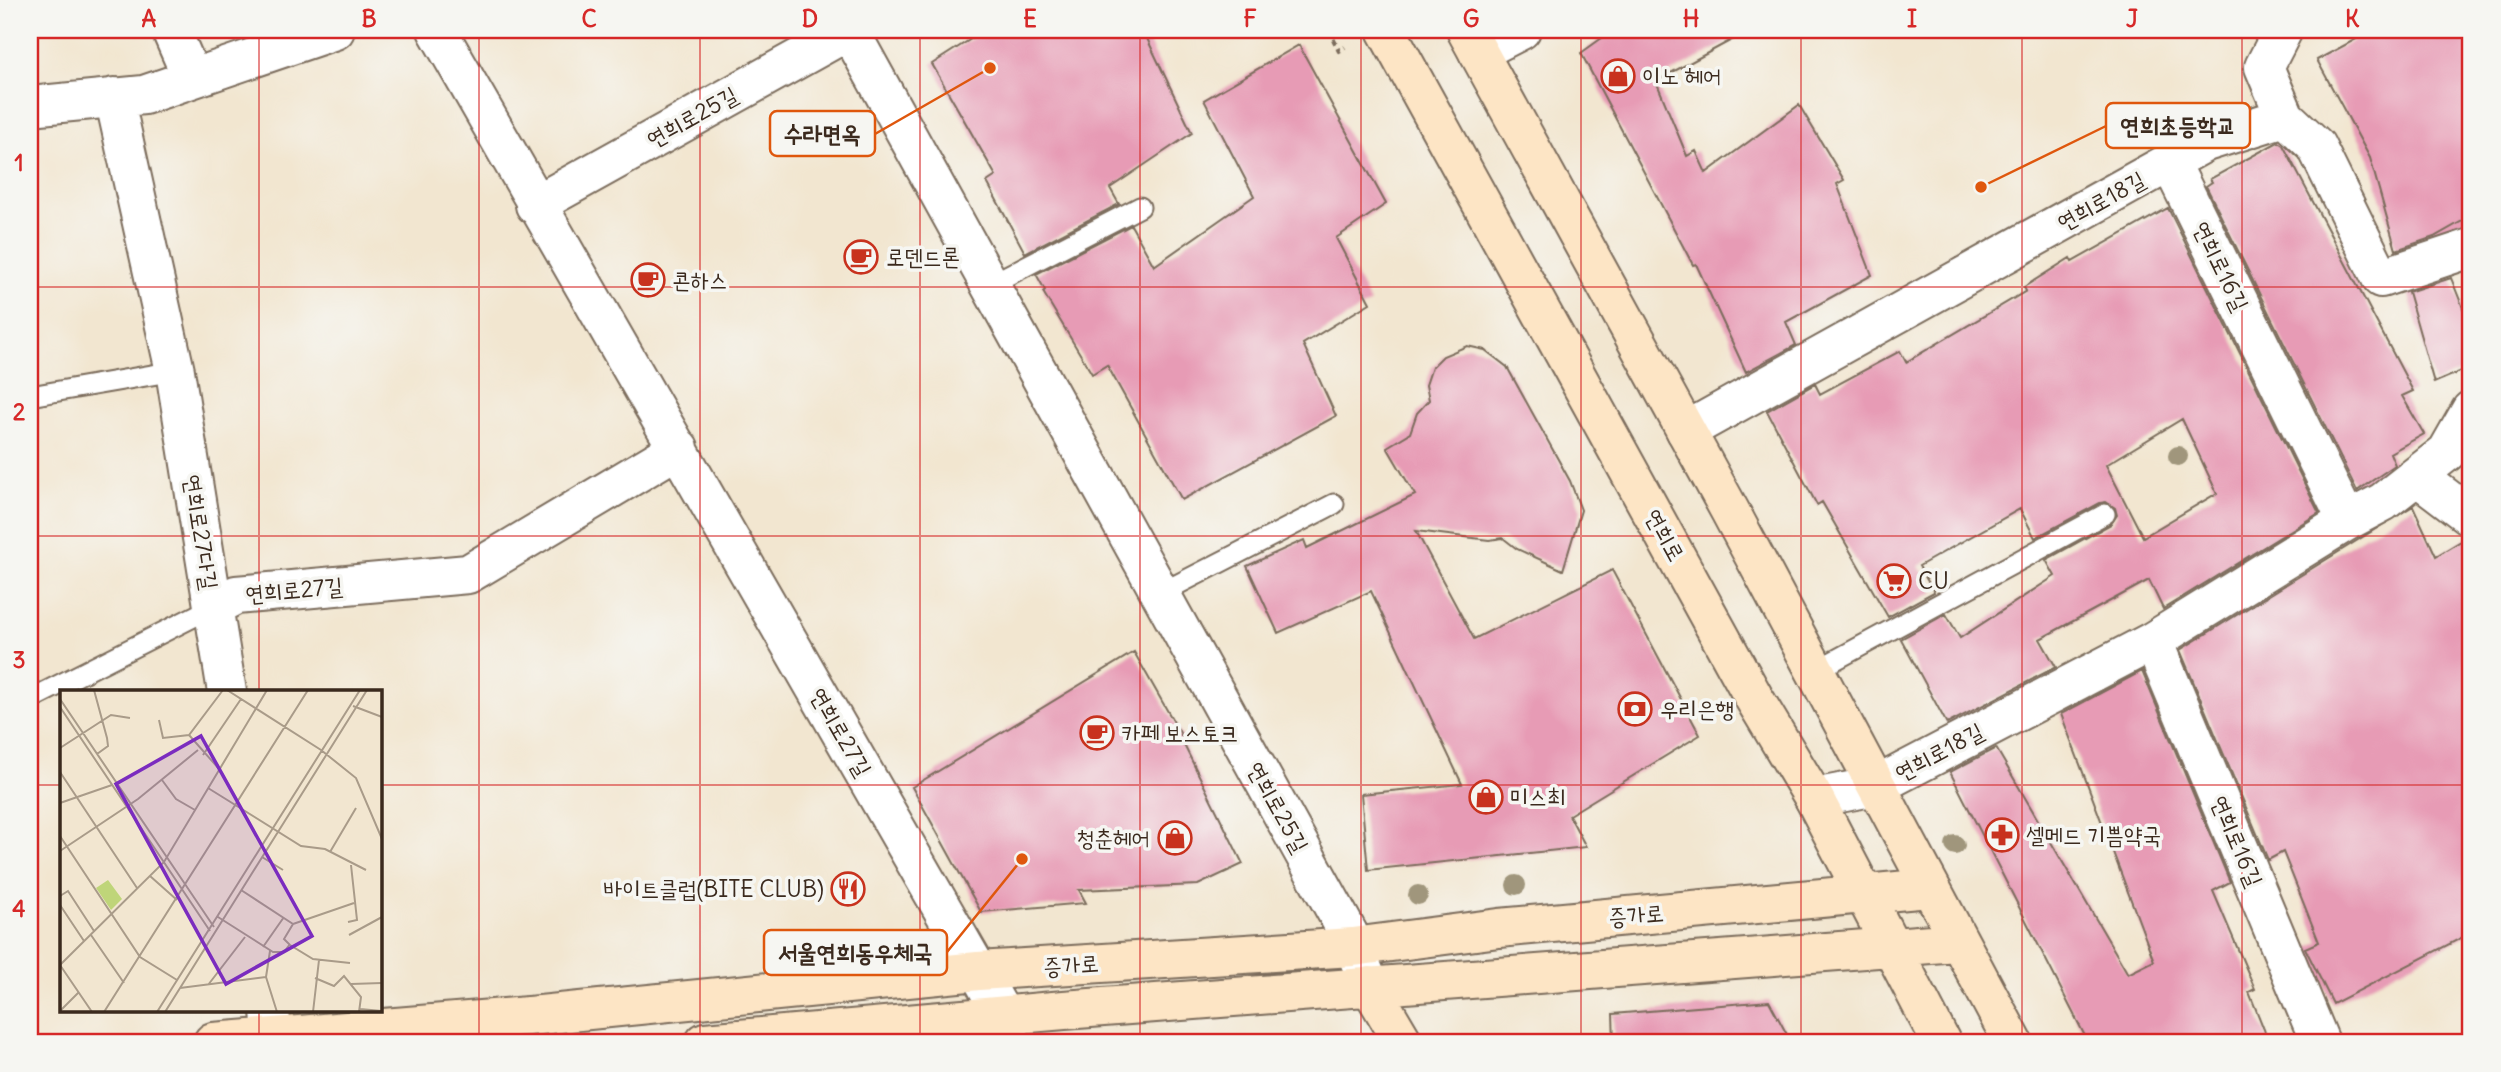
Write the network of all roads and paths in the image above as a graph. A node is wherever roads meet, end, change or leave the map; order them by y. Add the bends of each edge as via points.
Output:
1 (171, 30) edge
2 (335, 30) edge
3 (437, 30) edge
4 (850, 30) edge
5 (1329, 30) edge
6 (1521, 30) edge
7 (2283, 30) edge
8 (1370, 35) edge
9 (1472, 41) edge
10 (192, 78) junction
11 (114, 97) junction
12 (30, 106) edge
13 (2285, 117) junction
14 (2170, 162) junction
15 (535, 205) junction
16 (1140, 207) dead end
17 (2467, 260) edge
18 (991, 284) junction
19 (175, 371) junction
20 (30, 396) edge
21 (2471, 410) edge
22 (1686, 431) junction
23 (679, 448) junction
24 (2417, 476) junction
25 (1334, 504) dead end
26 (2105, 514) dead end
27 (2471, 517) edge
28 (2347, 521) junction
29 (1161, 593) junction
30 (213, 607) junction
31 (2153, 641) junction
32 (1815, 671) junction
33 (227, 690) edge
34 (33, 698) dead end
35 (1876, 786) junction
36 (1814, 798) junction
37 (1929, 888) junction
38 (1861, 893) junction
39 (1957, 942) junction
40 (1353, 947) junction
41 (1889, 947) junction
42 (978, 971) junction
43 (1370, 986) junction
44 (272, 1030) edge
45 (1007, 1030) edge
46 (213, 1042) edge
47 (705, 1042) edge
48 (1404, 1042) edge
49 (1941, 1042) edge
50 (2013, 1042) edge
51 (2320, 1042) edge

1 - 10 street
2 - 10 street
3 - 15 street, 연희로27길
4 - 15 street, 연희로25길
4 - 18 street, 연희로25길
5 - 8 path via 1339,51
6 - 9 street
7 - 13 street via 2264,67
8 - 36 main road, 연희로
9 - 22 main road
10 - 11 street via 144,95
11 - 12 street
11 - 19 street, 연희로27다길
13 - 14 street, 연희로18길 via 2206,142
13 - 17 street via 2316,146 2381,278
14 - 22 street, 연희로18길
14 - 28 street, 연희로16길
15 - 23 street, 연희로27길
16 - 18 lane
18 - 29 street, 연희로25길
19 - 20 lane
19 - 30 street, 연희로27다길
21 - 24 street, 연희로18길 via 2447,452
22 - 32 main road
23 - 30 street, 연희로27길 via 468,574 236,595
23 - 42 street, 연희로27길
24 - 27 street
24 - 28 street, 연희로18길
25 - 29 lane
26 - 32 lane
28 - 31 street, 연희로18길
29 - 40 street, 연희로25길
30 - 33 street, 연희로27다길
30 - 34 lane
31 - 35 street, 연희로18길
31 - 51 street, 연희로16길
32 - 35 main road
35 - 36 street, 연희로18길
35 - 37 main road
36 - 38 main road, 연희로
37 - 38 main road, 증가로
37 - 39 main road
38 - 40 main road, 증가로
38 - 41 main road, 연희로
39 - 41 main road, 증가로
39 - 50 main road
40 - 42 main road, 증가로
40 - 43 street, 연희로25길
41 - 43 main road, 증가로
41 - 49 main road, 연희로
42 - 44 main road, 증가로 via 540,1015
42 - 45 street, 연희로27길
43 - 45 main road, 증가로
43 - 48 main road
44 - 46 main road, 증가로
45 - 47 main road, 증가로

